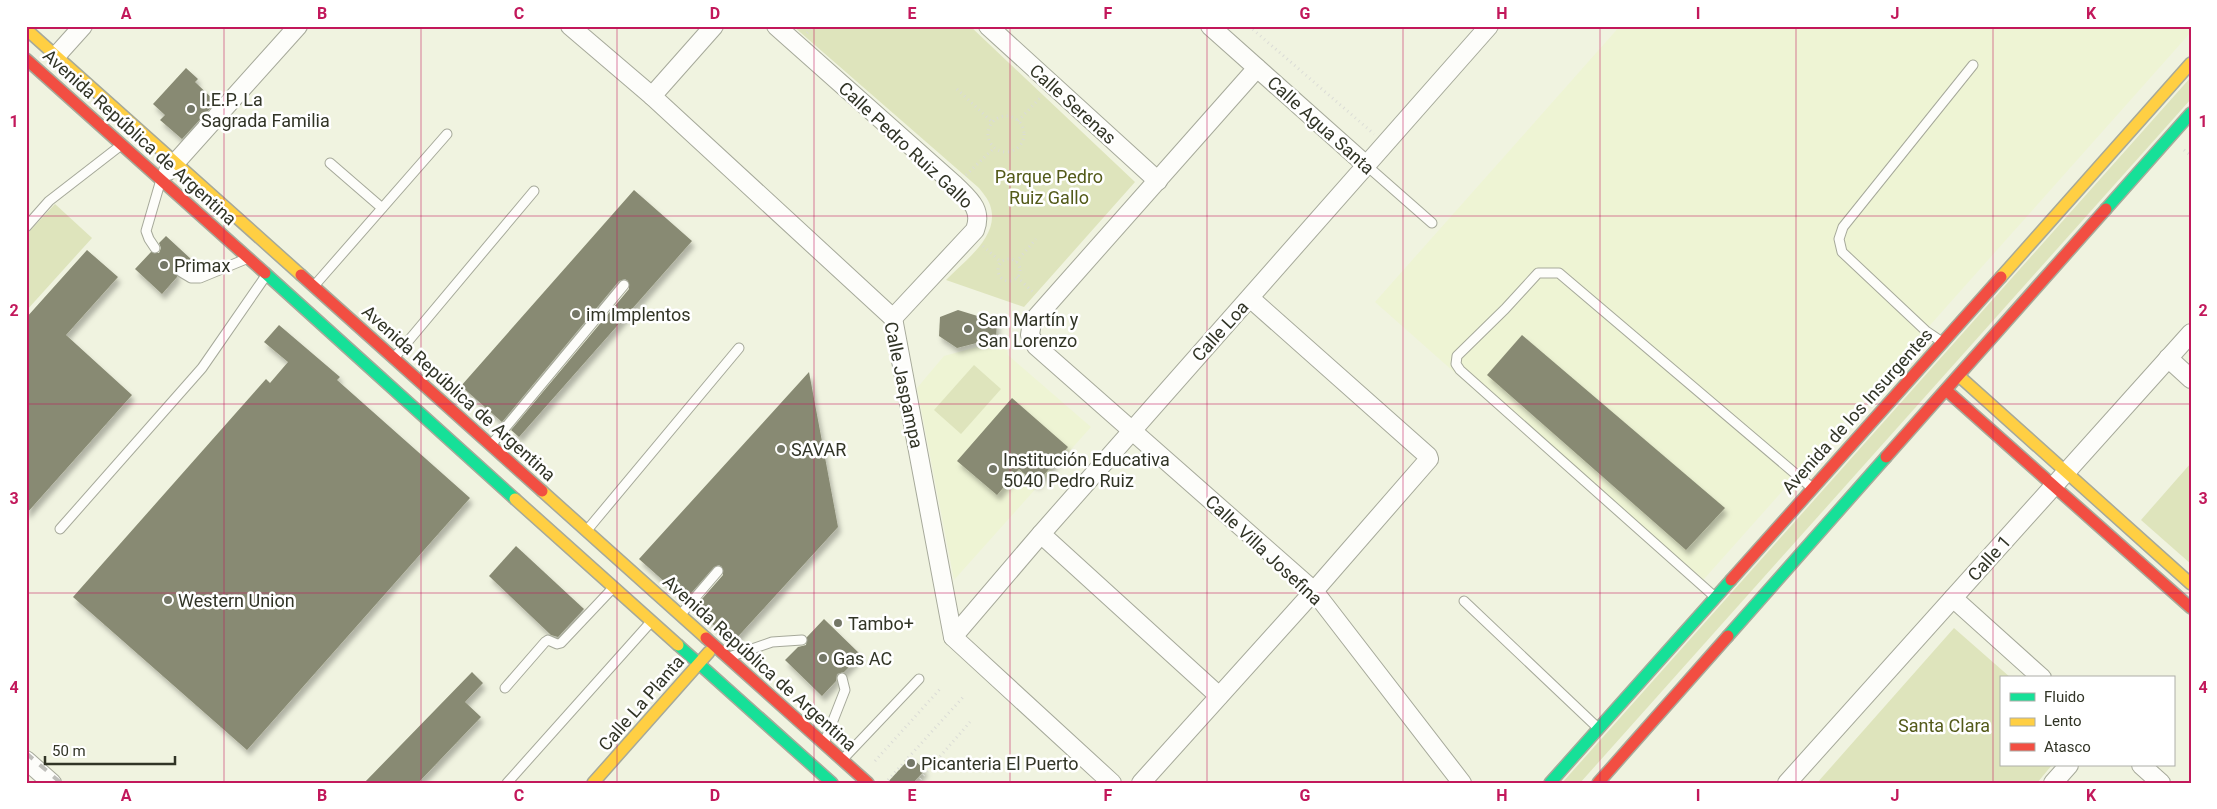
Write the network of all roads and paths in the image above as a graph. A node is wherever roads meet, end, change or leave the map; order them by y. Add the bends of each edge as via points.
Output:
1 (82, 26) edge
2 (298, 26) edge
3 (570, 26) edge
4 (714, 26) edge
5 (776, 26) edge
6 (988, 26) edge
7 (1210, 26) edge
8 (1249, 26) edge
9 (26, 29) edge
10 (1480, 29) edge
11 (56, 56) junction
12 (26, 59) edge
13 (2191, 63) edge
14 (1973, 65) dead end
15 (1257, 68) junction
16 (1052, 85) junction
17 (957, 89) dead end
18 (652, 96) junction
19 (2191, 113) edge
20 (1018, 121) junction
21 (992, 122) junction
22 (447, 134) dead end
23 (1385, 144) junction
24 (122, 145) junction
25 (994, 148) junction
26 (175, 163) junction
27 (330, 163) dead end
28 (1366, 165) junction
29 (161, 180) junction
30 (1158, 181) junction
31 (955, 185) junction
32 (534, 191) dead end
33 (382, 208) junction
34 (1432, 223) dead end
35 (26, 227) edge
36 (970, 235) junction
37 (1036, 239) dead end
38 (155, 248) dead end
39 (248, 258) junction
40 (1001, 262) junction
41 (1016, 262) junction
42 (274, 267) junction
43 (182, 272) dead end
44 (1017, 277) junction
45 (624, 285) dead end
46 (313, 286) junction
47 (1250, 298) junction
48 (1047, 305) junction
49 (894, 318) junction
50 (2191, 333) edge
51 (1942, 342) junction
52 (739, 348) dead end
53 (394, 358) junction
54 (2168, 358) junction
55 (1959, 376) junction
56 (2191, 379) edge
57 (1946, 390) junction
58 (1132, 431) junction
59 (490, 445) junction
60 (2066, 472) junction
61 (2054, 485) junction
62 (1812, 488) junction
63 (60, 529) dead end
64 (587, 531) junction
65 (1041, 534) junction
66 (718, 571) dead end
67 (2191, 584) edge
68 (614, 587) junction
69 (1314, 591) junction
70 (1715, 597) junction
71 (1953, 598) junction
72 (1464, 601) dead end
73 (2191, 608) edge
74 (680, 615) junction
75 (652, 620) junction
76 (953, 637) junction
77 (802, 640) dead end
78 (714, 646) junction
79 (728, 658) junction
80 (699, 663) junction
81 (2040, 676) edge
82 (842, 678) dead end
83 (919, 679) dead end
84 (505, 688) dead end
85 (940, 689) dead end
86 (965, 695) dead end
87 (1219, 696) junction
88 (970, 722) dead end
89 (1598, 728) junction
90 (824, 743) junction
91 (26, 760) edge
92 (2068, 766) edge
93 (2142, 766) edge
94 (834, 772) edge
95 (864, 780) edge
96 (1604, 781) edge
97 (52, 783) edge
98 (506, 783) edge
99 (593, 783) edge
100 (885, 783) edge
101 (917, 783) edge
102 (1112, 783) edge
103 (1141, 783) edge
104 (1462, 783) edge
105 (1550, 783) edge
106 (1787, 783) edge
107 (2053, 783) edge
108 (2160, 783) edge

1 - 11 street
2 - 26 street
3 - 18 street, Calle Jaspampa
4 - 18 street
5 - 31 street, Calle Pedro Ruiz Gallo
6 - 16 street, Calle Serenas
7 - 15 street, Calle Agua Santa
8 - 23 path
9 - 11 main road, Avenida República de Argentina
10 - 23 street, Calle Loa
11 - 26 main road, Avenida República de Argentina
12 - 24 main road, Avenida República de Argentina
13 - 51 main road, Avenida de los Insurgentes
14 - 51 lane via 1844,227 1839,239 1842,252 1926,331
15 - 28 street, Calle Agua Santa
15 - 30 street
16 - 20 path
16 - 30 street, Calle Serenas
17 - 21 path
18 - 49 street, Calle Jaspampa
19 - 55 main road
20 - 21 path via 1002,117
20 - 25 path via 1024,132 1021,144 1012,151
21 - 25 path via 988,132
22 - 33 lane
23 - 28 street, Calle Loa
24 - 29 main road, Avenida República de Argentina
24 - 35 lane via 50,201
25 - 31 path
26 - 29 street
26 - 42 main road, Avenida República de Argentina
27 - 33 lane
28 - 34 lane, Calle Agua Santa
28 - 47 street, Calle Loa
29 - 38 lane via 146,231
29 - 39 main road, Avenida República de Argentina
30 - 48 street
31 - 36 street, Calle Pedro Ruiz Gallo via 978,214
32 - 53 lane
33 - 46 lane
36 - 40 path
36 - 49 street, Calle Pedro Ruiz Gallo
37 - 41 path
39 - 42 main road, Avenida República de Argentina
39 - 43 lane via 200,278 191,278
40 - 41 path via 1007,259
40 - 44 path via 998,268 1001,278 1011,280
41 - 44 path
42 - 46 main road, Avenida República de Argentina
42 - 63 lane via 202,368
42 - 68 main road, Avenida República de Argentina
44 - 48 path
45 - 59 lane
46 - 53 main road, Avenida República de Argentina
47 - 58 street, Calle Loa
47 - 69 street via 1429,459
48 - 58 street, Calle Villa Josefina via 1032,322 1030,334 1036,346
49 - 76 street, Calle Jaspampa
50 - 54 street, Calle 1
51 - 62 main road, Avenida de los Insurgentes
52 - 64 lane
53 - 59 main road, Avenida República de Argentina
54 - 56 street
54 - 60 street, Calle 1
55 - 57 main road
55 - 60 main road
57 - 61 main road
57 - 96 main road
58 - 65 street, Calle Loa
58 - 69 street, Calle Villa Josefina
59 - 64 main road, Avenida República de Argentina
60 - 61 street, Calle 1
60 - 67 main road
61 - 71 street, Calle 1
61 - 73 main road
62 - 70 main road, Avenida de los Insurgentes
62 - 70 lane via 1559,273 1538,273 1457,356 1456,364 1460,370
64 - 74 main road, Avenida República de Argentina
65 - 76 street, Calle Loa
65 - 87 street
66 - 74 lane
68 - 75 main road, Avenida República de Argentina
68 - 84 lane via 561,643 545,642
69 - 87 street
69 - 104 street, Calle Villa Josefina
70 - 89 main road, Avenida de los Insurgentes
71 - 81 street
71 - 106 street, Calle 1
72 - 89 lane
74 - 78 main road, Avenida República de Argentina
75 - 80 main road, Avenida República de Argentina
75 - 98 lane
76 - 102 street
77 - 79 lane via 772,642
78 - 79 main road, Avenida República de Argentina
78 - 80 main road, Calle La Planta
79 - 90 main road, Avenida República de Argentina
80 - 94 main road, Avenida República de Argentina
80 - 99 main road, Calle La Planta
82 - 90 lane via 845,690
83 - 94 lane
85 - 95 path
86 - 100 path
87 - 103 street
88 - 101 path
89 - 105 main road, Avenida de los Insurgentes
90 - 94 main road, Avenida República de Argentina
91 - 97 street
92 - 107 street
93 - 108 street
94 - 95 main road, Avenida República de Argentina

